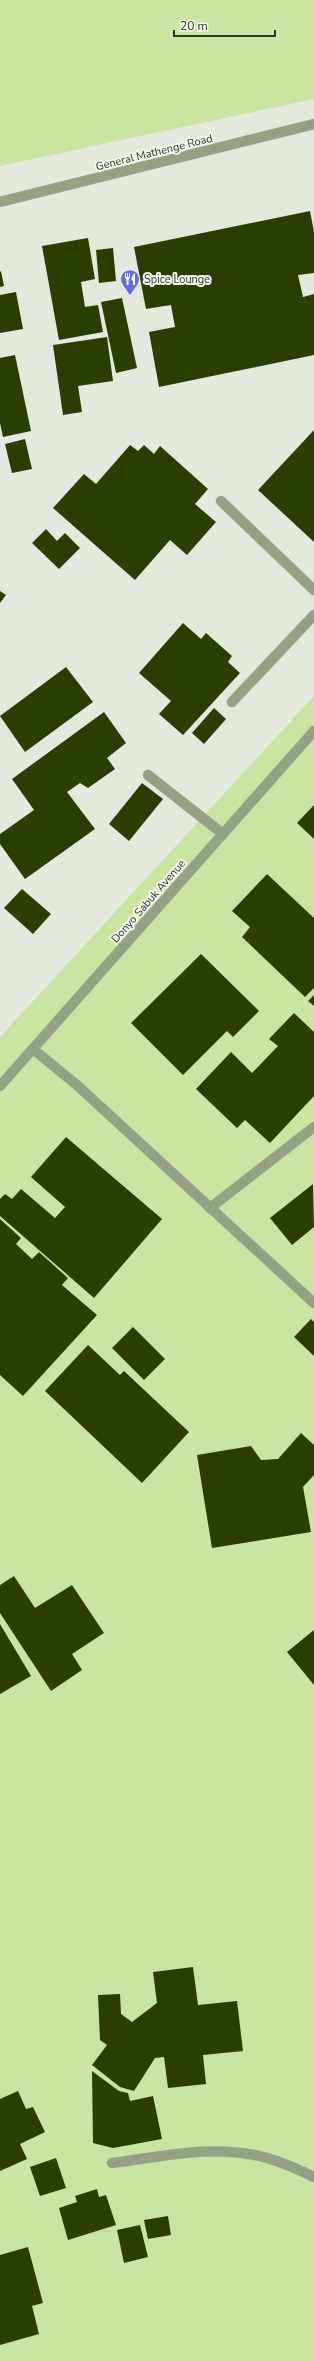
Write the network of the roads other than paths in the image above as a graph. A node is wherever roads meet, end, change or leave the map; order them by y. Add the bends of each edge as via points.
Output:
1 (314, 124) edge
2 (0, 202) edge
3 (221, 501) dead end
4 (314, 590) edge
5 (314, 614) edge
6 (232, 702) dead end
7 (314, 731) edge
8 (148, 775) dead end
9 (223, 834) junction
10 (33, 1049) junction
11 (0, 1086) edge
12 (314, 1127) edge
13 (210, 1208) junction
14 (314, 1303) edge
15 (112, 2163) dead end
16 (314, 2177) edge

1 - 2 street, General Mathenge Road
3 - 4 street
5 - 6 street
7 - 9 street, Donyo Sabuk Avenue
8 - 9 street
9 - 10 street, Donyo Sabuk Avenue
10 - 11 street, Donyo Sabuk Avenue
10 - 13 street via 78,1086
12 - 13 street
13 - 14 street
15 - 16 street via 188,2153 231,2153 262,2156

